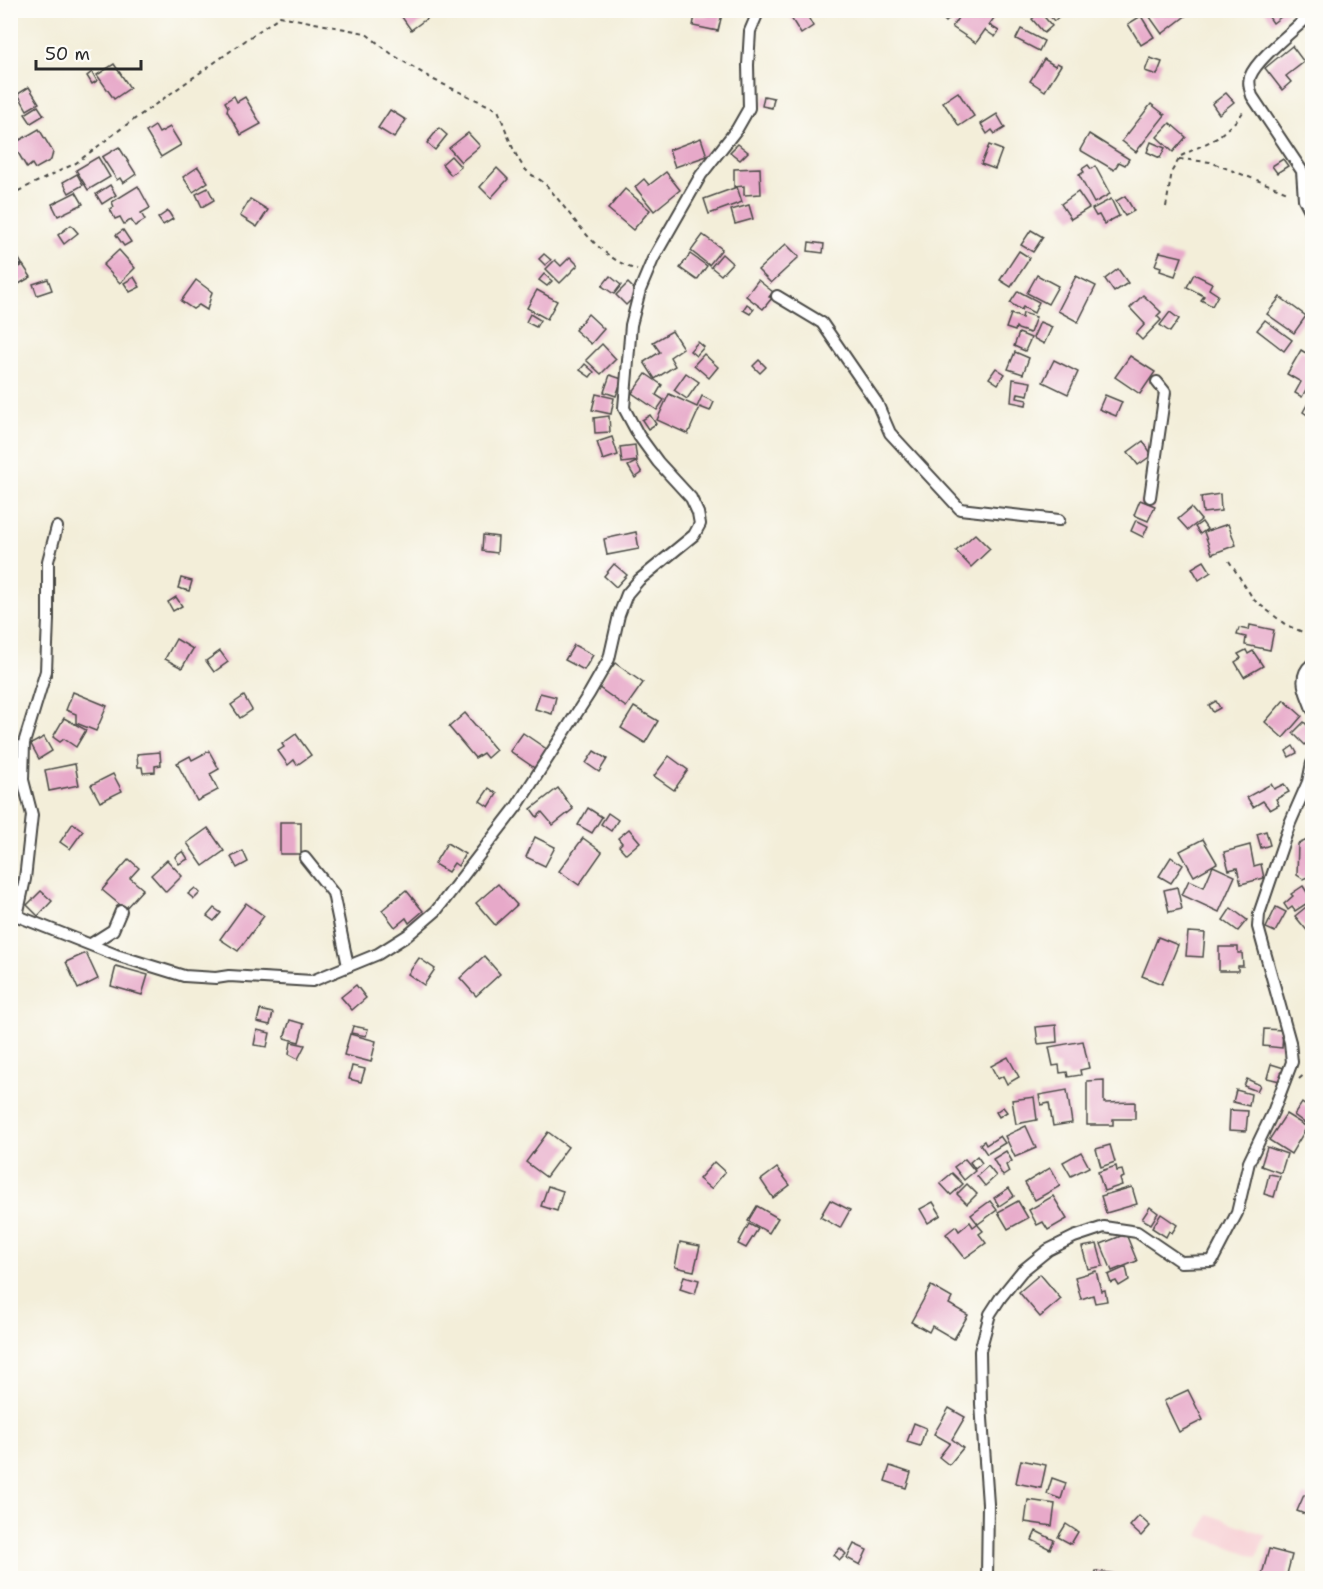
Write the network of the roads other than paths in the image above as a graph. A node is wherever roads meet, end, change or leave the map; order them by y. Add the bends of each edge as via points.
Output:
1 (759, 10) edge
2 (1312, 13) edge
3 (1307, 171) edge
4 (1312, 214) edge
5 (777, 296) dead end
6 (1157, 381) dead end
7 (1150, 497) dead end
8 (1059, 520) dead end
9 (57, 527) dead end
10 (1312, 664) edge
11 (1312, 710) edge
12 (1312, 762) edge
13 (305, 858) dead end
14 (121, 911) dead end
15 (14, 914) edge
16 (91, 944) junction
17 (348, 966) junction
18 (987, 1578) edge

1 - 17 street via 750,31 749,108 701,175 653,259 631,325 624,408 658,462 691,498 700,525 694,535 627,594 609,658 589,694 517,806 436,911 408,936
2 - 3 street via 1261,61 1249,85 1252,96
3 - 4 street via 1304,199
5 - 8 street via 822,323 877,403 890,433 960,509
6 - 7 street via 1165,392
9 - 15 street via 48,561 46,671 24,743 23,780 32,816 25,879
10 - 11 street via 1305,670 1303,682
12 - 18 street via 1259,914 1258,927 1292,1062 1249,1162 1237,1213 1212,1261 1181,1262 1137,1232 1104,1227 1074,1236 1048,1250 1022,1271 1001,1297 990,1314 980,1352 988,1504
13 - 17 street via 333,893
14 - 16 street via 113,930
15 - 16 street
16 - 17 street via 184,976 312,981

